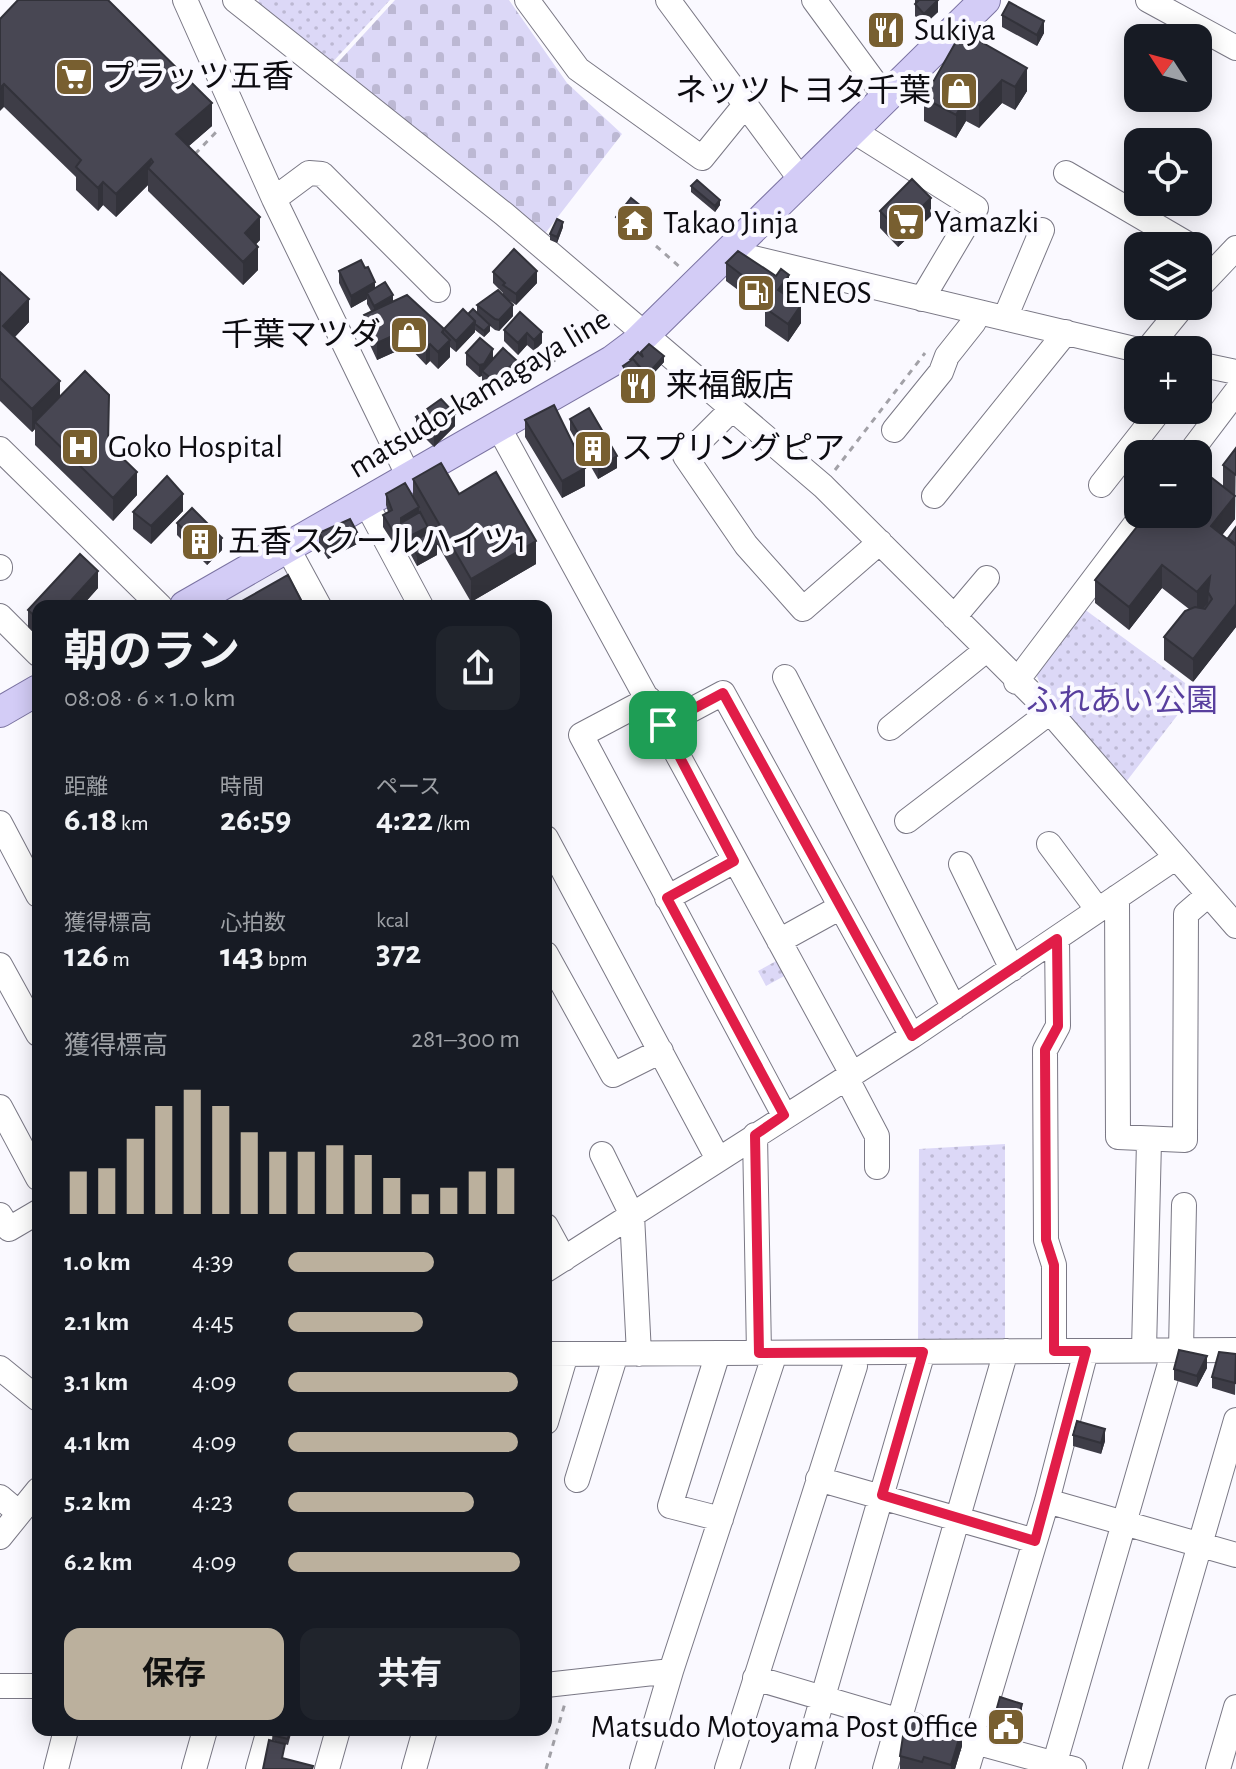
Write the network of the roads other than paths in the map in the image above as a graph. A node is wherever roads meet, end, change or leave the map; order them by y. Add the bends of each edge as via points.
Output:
1 (185, 0) edge
2 (236, 0) edge
3 (527, 0) edge
4 (668, 0) edge
5 (814, 0) edge
6 (985, 0) edge
7 (1148, 0) edge
8 (1236, 48) edge
9 (886, 98) junction
10 (745, 105) junction
11 (852, 130) junction
12 (1066, 173) dead end
13 (801, 180) junction
14 (274, 199) junction
15 (1042, 230) dead end
16 (1167, 232) edge
17 (728, 252) junction
18 (1228, 256) edge
19 (1212, 273) edge
20 (438, 290) dead end
21 (922, 299) junction
22 (974, 311) junction
23 (1005, 318) junction
24 (1172, 320) edge
25 (1066, 332) junction
26 (645, 334) junction
27 (1158, 336) edge
28 (1124, 346) edge
29 (1212, 367) edge
30 (1236, 372) edge
31 (1236, 392) edge
32 (732, 409) junction
33 (1149, 424) edge
34 (499, 428) junction
35 (894, 430) dead end
36 (1200, 440) edge
37 (0, 449) edge
38 (409, 477) junction
39 (1101, 485) dead end
40 (934, 496) dead end
41 (366, 503) junction
42 (1132, 528) edge
43 (880, 542) junction
44 (287, 547) junction
45 (987, 578) dead end
46 (154, 600) edge
47 (195, 600) edge
48 (316, 600) edge
49 (418, 600) edge
50 (0, 616) edge
51 (954, 617) junction
52 (32, 648) edge
53 (985, 651) junction
54 (785, 677) dead end
55 (1016, 682) junction
56 (32, 693) edge
57 (649, 699) junction
58 (0, 712) edge
59 (1050, 712) junction
60 (663, 725) junction
61 (890, 728) dead end
62 (907, 821) dead end
63 (0, 823) edge
64 (1049, 844) dead end
65 (552, 849) edge
66 (1175, 858) junction
67 (734, 861) junction
68 (961, 864) dead end
69 (32, 884) edge
70 (1208, 895) junction
71 (667, 898) junction
72 (1108, 904) junction
73 (839, 908) junction
74 (1236, 926) edge
75 (1057, 939) junction
76 (779, 941) junction
77 (0, 965) edge
78 (552, 965) edge
79 (1012, 969) junction
80 (954, 1008) junction
81 (32, 1023) edge
82 (912, 1036) junction
83 (661, 1051) junction
84 (849, 1075) junction
85 (0, 1107) edge
86 (784, 1115) junction
87 (755, 1135) junction
88 (1149, 1141) junction
89 (602, 1154) dead end
90 (718, 1159) junction
91 (32, 1167) edge
92 (877, 1167) dead end
93 (1184, 1205) dead end
94 (0, 1215) edge
95 (632, 1215) junction
96 (32, 1216) edge
97 (555, 1264) edge
98 (1144, 1350) junction
99 (1177, 1350) junction
100 (1236, 1350) edge
101 (1006, 1351) junction
102 (1054, 1351) junction
103 (1086, 1351) junction
104 (923, 1352) junction
105 (718, 1353) junction
106 (767, 1353) junction
107 (556, 1354) edge
108 (627, 1354) junction
109 (855, 1366) dead end
110 (0, 1368) edge
111 (552, 1381) edge
112 (32, 1386) edge
113 (1236, 1420) edge
114 (818, 1479) junction
115 (577, 1480) dead end
116 (882, 1495) junction
117 (0, 1497) edge
118 (32, 1497) edge
119 (1047, 1501) junction
120 (19, 1513) junction
121 (958, 1518) junction
122 (721, 1519) junction
123 (1123, 1523) junction
124 (0, 1537) edge
125 (1035, 1541) junction
126 (1202, 1546) junction
127 (1236, 1555) edge
128 (671, 1671) junction
129 (755, 1678) junction
130 (552, 1684) edge
131 (32, 1686) edge
132 (0, 1687) edge
133 (823, 1696) junction
134 (1236, 1707) edge
135 (899, 1721) junction
136 (64, 1736) edge
137 (203, 1736) edge
138 (267, 1736) edge
139 (336, 1736) edge
140 (423, 1736) edge
141 (975, 1743) junction
142 (1060, 1767) edge
143 (56, 1769) edge
144 (194, 1769) edge
145 (258, 1769) edge
146 (327, 1769) edge
147 (414, 1769) edge
148 (642, 1769) edge
149 (727, 1769) edge
150 (802, 1769) edge
151 (885, 1769) edge
152 (967, 1769) edge
153 (1135, 1769) edge
154 (1218, 1769) edge

1 - 14 street
2 - 26 street
3 - 10 street via 578,69 702,158
4 - 10 street
5 - 9 street
6 - 9 main road, matsudo-kamagaya line
7 - 8 street
9 - 11 main road, matsudo-kamagaya line
10 - 13 street
11 - 13 main road, matsudo-kamagaya line
11 - 21 street via 976,208
12 - 16 street
13 - 17 main road, matsudo-kamagaya line
14 - 20 street via 309,173 322,174
14 - 38 street via 319,308
15 - 23 street
17 - 21 street
17 - 26 main road, matsudo-kamagaya line
18 - 19 street
21 - 22 street
22 - 23 street
22 - 35 street via 974,322 941,372
23 - 25 street
24 - 27 street
25 - 28 street
25 - 40 street
26 - 32 street
26 - 34 main road, matsudo-kamagaya line via 612,361
29 - 30 street
31 - 36 street
32 - 43 street
32 - 43 street via 685,456 746,545 803,609
33 - 39 street
34 - 38 main road, matsudo-kamagaya line
34 - 57 street
37 - 46 street
38 - 41 main road, matsudo-kamagaya line
41 - 44 main road, matsudo-kamagaya line
41 - 49 street
42 - 55 street
43 - 51 street
44 - 47 main road, matsudo-kamagaya line
44 - 48 street
45 - 51 street
50 - 52 street
51 - 53 street
53 - 55 street
53 - 61 street
54 - 80 street
55 - 59 street
56 - 58 main road
57 - 60 street
57 - 71 street via 581,735
59 - 62 street
59 - 66 street
60 - 67 street
60 - 73 street via 723,693
63 - 69 street
64 - 72 street
65 - 83 street
66 - 70 street
66 - 72 street
67 - 71 street
67 - 76 street
68 - 79 street
70 - 74 street
70 - 88 street via 1186,914 1185,1140
71 - 86 street
72 - 75 street
72 - 88 street via 1118,1137
73 - 76 street
73 - 82 street
75 - 79 street
75 - 102 street via 1058,1026 1045,1050 1046,1240 1054,1265
76 - 84 street
77 - 81 street
78 - 83 street via 613,1075
79 - 80 street
80 - 82 street
82 - 84 street
83 - 90 street
84 - 86 street
84 - 92 street via 877,1136
85 - 91 street
86 - 87 street
87 - 90 street
87 - 106 street
88 - 98 street
89 - 95 street
90 - 95 street
93 - 99 street
94 - 96 street via 9,1229
95 - 97 street
95 - 108 street
98 - 99 street
98 - 103 street
99 - 100 street
99 - 123 street
101 - 102 street
101 - 104 street
101 - 121 street
102 - 103 street
103 - 119 street
104 - 106 street
104 - 116 street
105 - 106 street
105 - 108 street
105 - 122 street via 670,1506
106 - 122 street
107 - 108 street
107 - 111 street
108 - 115 street
109 - 114 street
110 - 112 street
113 - 126 street
114 - 116 street
114 - 129 street
116 - 121 street
116 - 133 street
117 - 120 street
118 - 120 street
119 - 123 street
119 - 125 street
120 - 124 street
121 - 125 street
121 - 135 street
122 - 128 street
123 - 126 street
123 - 142 street
125 - 141 street
126 - 127 street
126 - 153 street
128 - 130 street
128 - 148 street
129 - 133 street
129 - 149 street
131 - 132 street
133 - 135 street
133 - 150 street
134 - 154 street
135 - 141 street
135 - 151 street
136 - 143 street
137 - 144 street
138 - 145 street
139 - 146 street
140 - 147 street
141 - 142 street
141 - 152 street

